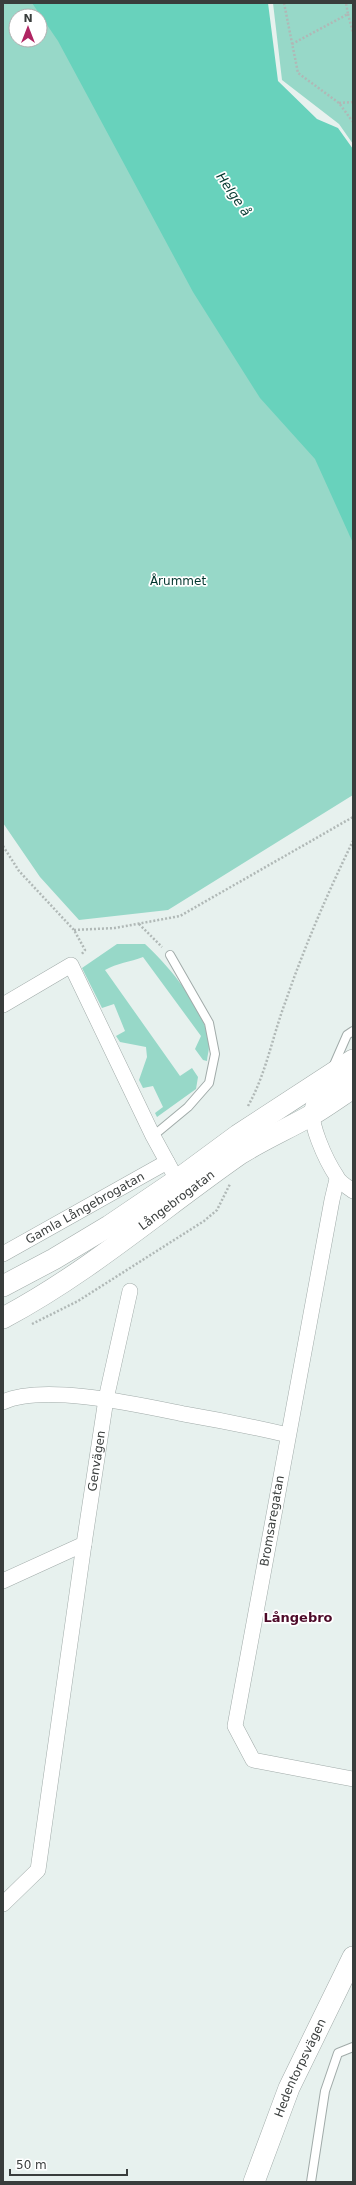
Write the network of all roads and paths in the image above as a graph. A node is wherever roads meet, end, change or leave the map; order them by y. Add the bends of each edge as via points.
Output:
1 (284, 3) edge
2 (346, 3) edge
3 (348, 14) junction
4 (353, 33) edge
5 (292, 44) junction
6 (353, 102) edge
7 (339, 104) junction
8 (353, 122) edge
9 (353, 817) edge
10 (353, 841) edge
11 (3, 846) edge
12 (138, 924) junction
13 (74, 930) junction
14 (170, 955) joint
15 (71, 965) junction
16 (3, 1005) edge
17 (353, 1031) edge
18 (353, 1060) edge
19 (353, 1073) edge
20 (330, 1075) junction
21 (353, 1088) edge
22 (244, 1111) dead end
23 (311, 1115) junction
24 (153, 1136) junction
25 (167, 1162) junction
26 (337, 1179) junction
27 (177, 1180) junction
28 (230, 1183) dead end
29 (353, 1191) edge
30 (3, 1254) edge
31 (3, 1286) edge
32 (130, 1291) dead end
33 (3, 1318) edge
34 (31, 1325) dead end
35 (106, 1398) junction
36 (3, 1402) edge
37 (288, 1435) junction
38 (84, 1544) junction
39 (3, 1581) edge
40 (353, 1780) edge
41 (3, 1904) edge
42 (353, 1957) edge
43 (353, 2046) edge
44 (254, 2182) edge
45 (311, 2182) edge

1 - 5 path
2 - 3 path
3 - 4 path
3 - 5 path
5 - 7 path via 298,73
6 - 7 path
7 - 8 path
9 - 12 path via 180,916
10 - 22 path via 315,921 284,1005 266,1066 256,1092
11 - 13 path via 19,871
12 - 13 path
12 - 14 path
13 - 15 path via 85,950
14 - 24 lane via 209,1023 215,1054 209,1083 188,1107
15 - 16 street
15 - 24 street, Långebrogatan
17 - 20 lane via 347,1035
18 - 20 main road, Långebrogatan
19 - 23 street via 322,1093 314,1102
20 - 27 main road, Långebrogatan via 238,1135
21 - 23 main road, Långebrogatan
23 - 26 street
23 - 33 main road, Långebrogatan via 243,1153 168,1205 74,1276 38,1300
24 - 25 street, Långebrogatan
25 - 27 street, Långebrogatan
25 - 30 street, Gamla Långebrogatan
26 - 29 street
26 - 37 street, Bromsaregatan
27 - 31 main road, Långebrogatan via 54,1259
28 - 34 path via 217,1210 204,1221 78,1301
32 - 35 street, Genvägen
35 - 36 street via 52,1395 13,1397
35 - 37 street
35 - 38 street, Genvägen
37 - 40 street, Bromsaregatan via 235,1726 254,1760
38 - 39 street
38 - 41 street, Genvägen via 38,1870
42 - 44 main road, Hedentorpsvägen via 289,2088
43 - 45 lane via 338,2053 325,2092

